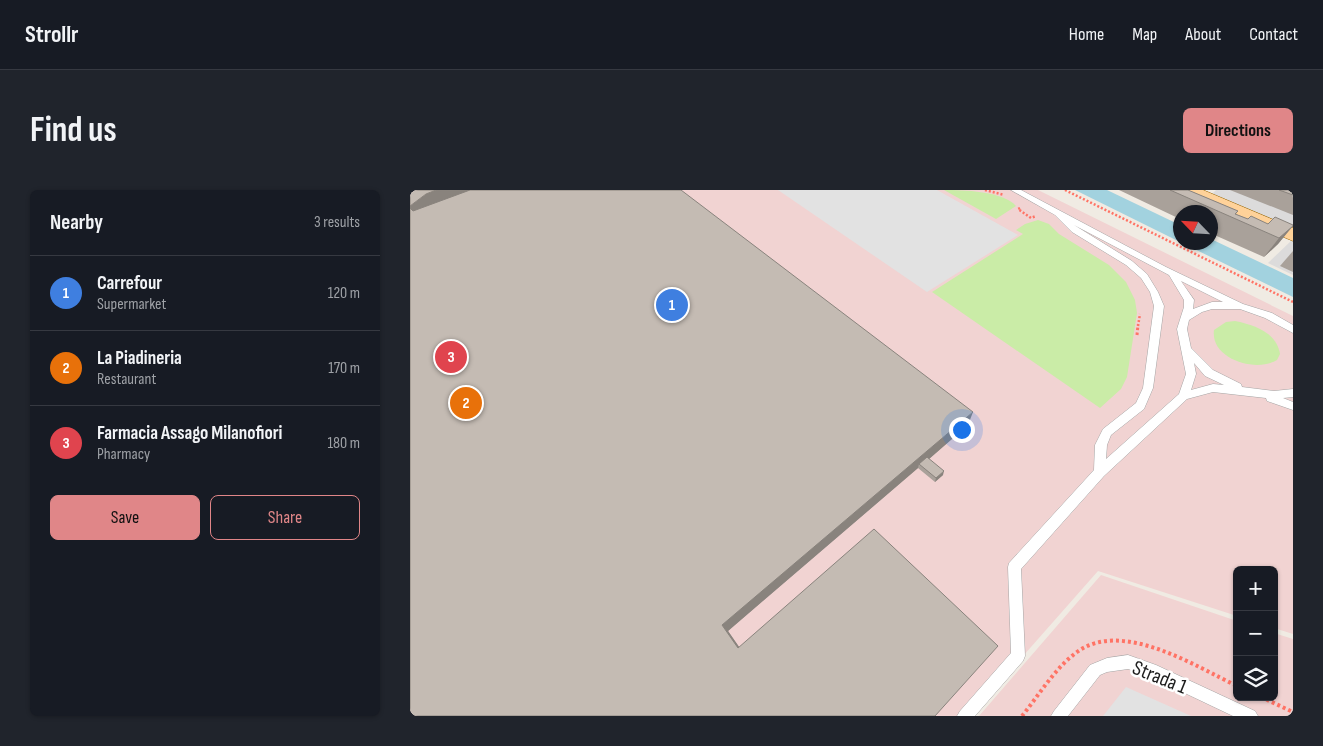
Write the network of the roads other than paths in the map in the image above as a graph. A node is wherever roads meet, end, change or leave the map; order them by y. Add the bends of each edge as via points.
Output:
1 (1015, 190) edge
2 (1188, 190) edge
3 (1057, 212) junction
4 (1293, 235) edge
5 (1163, 269) junction
6 (1240, 306) junction
7 (1186, 318) junction
8 (1293, 330) edge
9 (1184, 343) junction
10 (1254, 393) junction
11 (1293, 393) edge
12 (1184, 396) junction
13 (1293, 406) edge
14 (1100, 472) junction
15 (965, 716) edge
16 (1059, 716) edge
17 (1250, 716) edge

1 - 3 lane
2 - 4 main road
3 - 5 lane
3 - 14 lane via 1075,230 1144,276 1159,306 1148,388 1140,406 1107,432 1101,445
5 - 6 lane
5 - 7 lane via 1175,278 1189,300
6 - 7 lane via 1207,306
6 - 8 lane via 1276,319
7 - 9 lane via 1182,329
9 - 10 lane via 1193,358 1209,373
9 - 12 lane via 1191,374
10 - 11 lane
10 - 12 lane via 1213,388
10 - 13 lane
12 - 14 lane
14 - 15 lane via 1014,567 1018,656
16 - 17 lane, Strada 1 via 1095,670 1128,662

